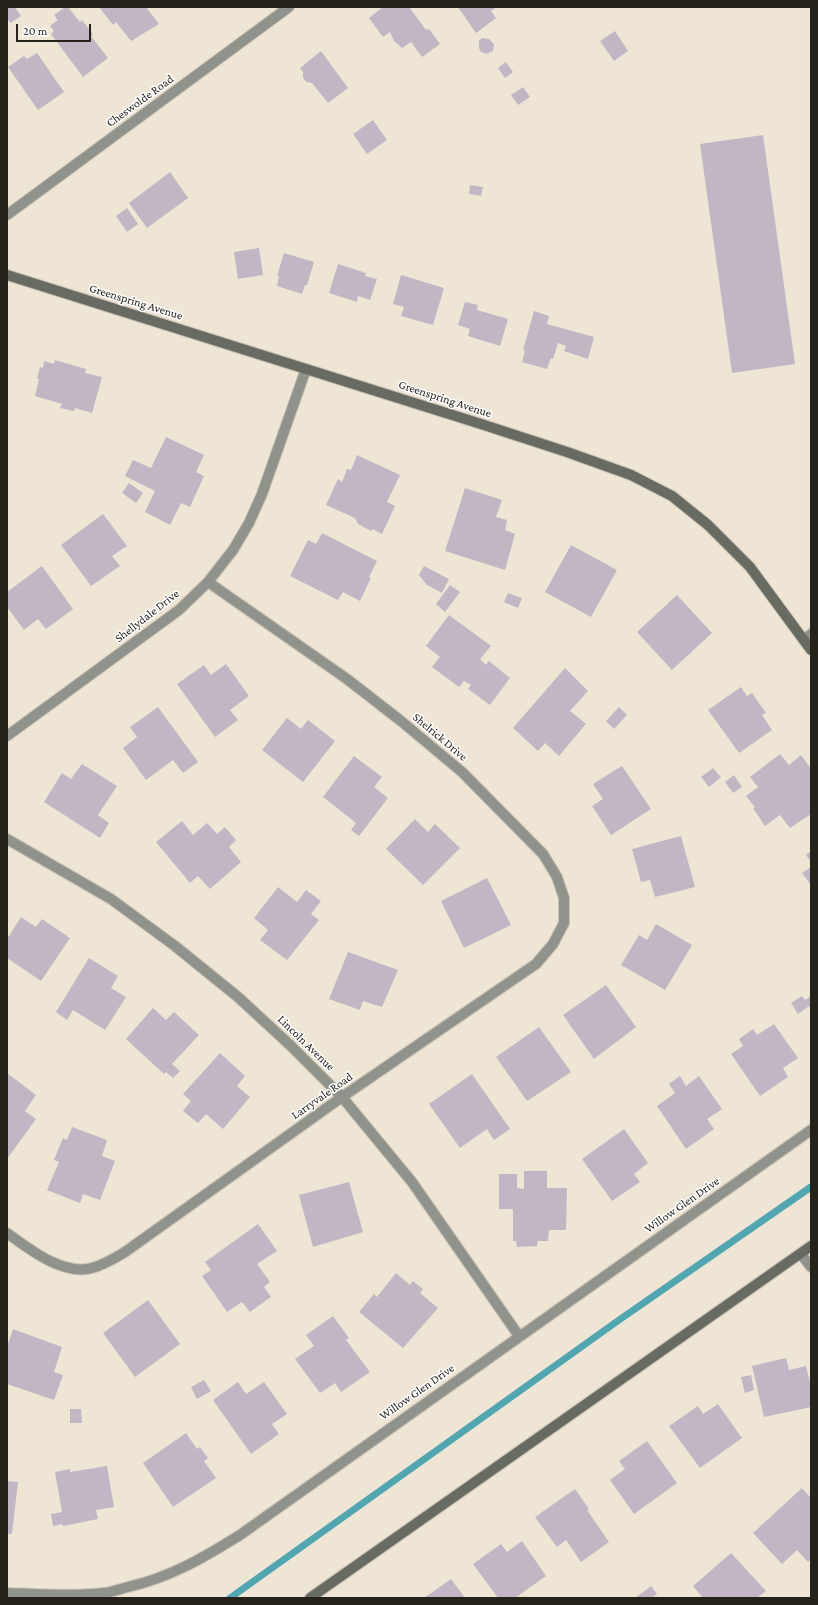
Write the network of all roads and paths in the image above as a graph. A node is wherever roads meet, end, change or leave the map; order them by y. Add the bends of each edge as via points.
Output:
1 (289, 7) edge
2 (7, 215) edge
3 (7, 275) edge
4 (306, 369) junction
5 (208, 582) junction
6 (807, 637) edge
7 (811, 650) edge
8 (7, 736) edge
9 (7, 839) edge
10 (536, 964) joint
11 (342, 1097) junction
12 (811, 1130) edge
13 (7, 1233) edge
14 (811, 1246) edge
15 (801, 1254) junction
16 (811, 1267) edge
17 (519, 1336) junction
18 (7, 1593) edge
19 (310, 1598) edge

1 - 2 street, Cheswolde Road
3 - 4 main road, Greenspring Avenue
4 - 5 street, Shellydale Drive via 252,518 233,550
4 - 6 main road, Greenspring Avenue via 567,452 631,475 672,496 708,525 750,567
5 - 8 street, Shellydale Drive via 179,610
5 - 10 street, Shelrick Drive via 347,679 401,721 462,772 543,854 557,877 564,898 564,923 553,944
6 - 7 main road, Greenspring Avenue
9 - 11 street, Lincoln Avenue via 111,899 175,946 238,997
10 - 11 street, Larryvale Road
11 - 13 street, Larryvale Road via 125,1252 91,1269 69,1268 50,1262
11 - 17 street, Lincoln Avenue via 412,1182
12 - 17 street, Willow Glen Drive
14 - 15 main road
15 - 16 street
15 - 19 main road
17 - 18 street, Willow Glen Drive via 204,1558 141,1584 105,1593

